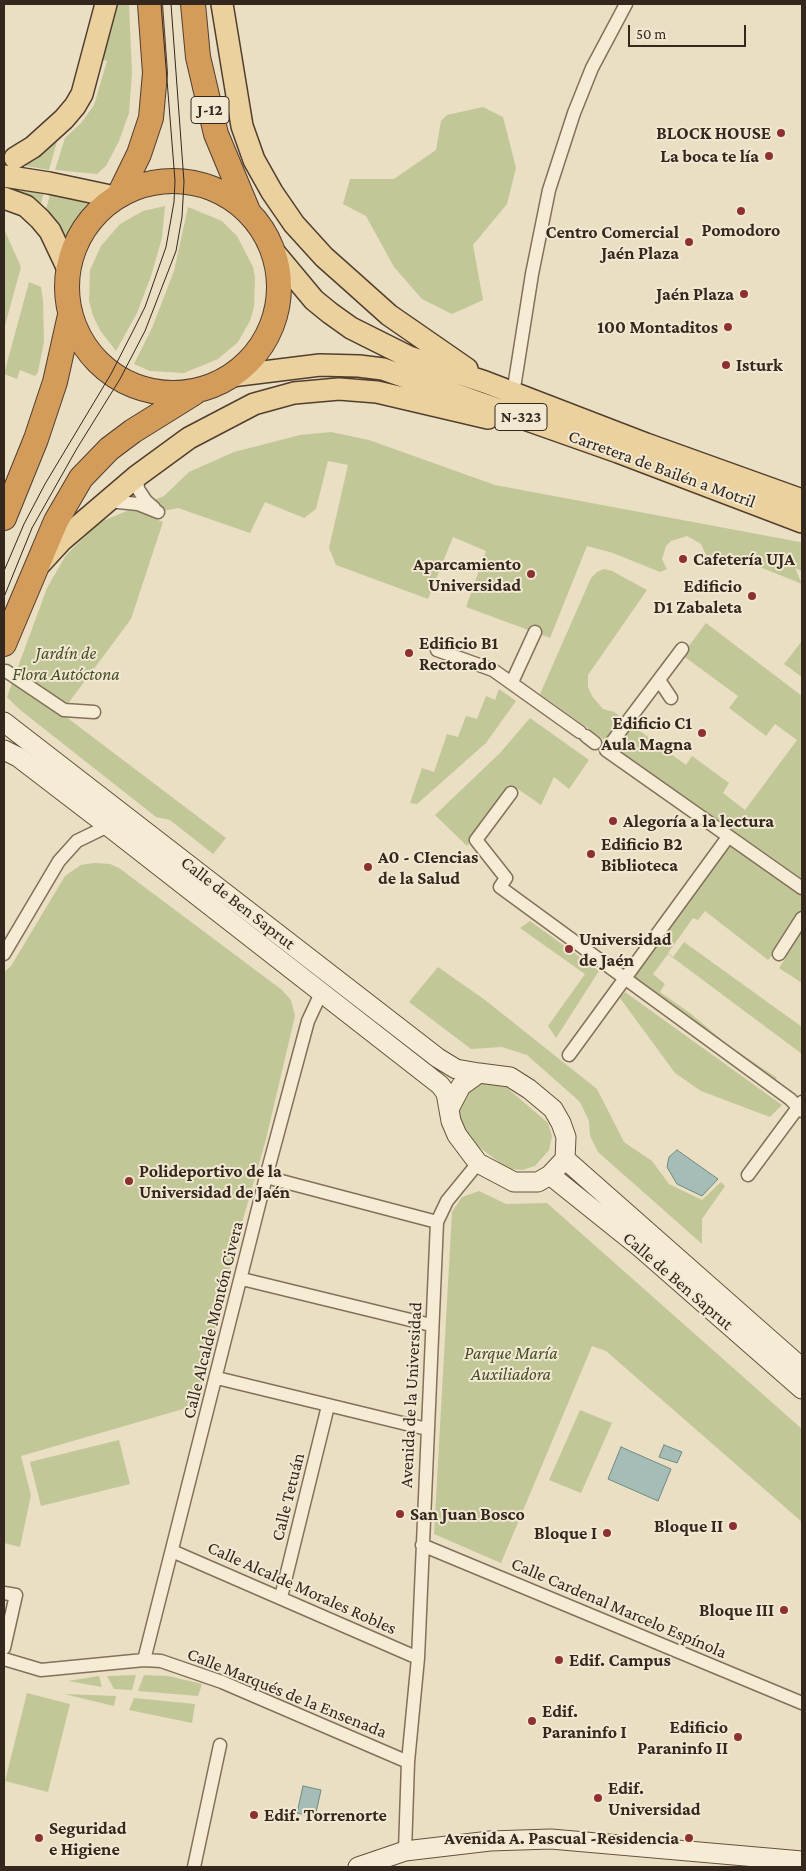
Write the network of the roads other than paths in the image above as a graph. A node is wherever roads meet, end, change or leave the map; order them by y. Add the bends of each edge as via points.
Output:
1 (106, 4) edge
2 (150, 4) edge
3 (193, 4) edge
4 (222, 4) edge
5 (626, 4) edge
6 (10, 160) edge
7 (4, 176) edge
8 (117, 196) junction
9 (4, 198) edge
10 (248, 211) junction
11 (274, 252) junction
12 (68, 268) junction
13 (70, 315) junction
14 (231, 376) junction
15 (485, 382) junction
16 (199, 390) junction
17 (513, 394) junction
18 (548, 427) junction
19 (137, 476) junction
20 (802, 500) edge
21 (108, 501) junction
22 (4, 518) edge
23 (802, 522) edge
24 (35, 569) junction
25 (535, 632) dead end
26 (4, 644) edge
27 (682, 649) dead end
28 (437, 650) dead end
29 (6, 671) dead end
30 (659, 680) junction
31 (512, 682) junction
32 (671, 698) dead end
33 (94, 712) dead end
34 (4, 722) edge
35 (587, 737) dead end
36 (4, 750) edge
37 (511, 793) dead end
38 (108, 826) junction
39 (728, 837) junction
40 (802, 888) edge
41 (802, 918) edge
42 (4, 954) edge
43 (778, 954) dead end
44 (625, 979) junction
45 (322, 991) junction
46 (569, 1055) dead end
47 (478, 1073) junction
48 (801, 1107) edge
49 (449, 1109) junction
50 (565, 1159) junction
51 (478, 1163) junction
52 (550, 1175) junction
53 (748, 1175) dead end
54 (266, 1178) junction
55 (437, 1222) junction
56 (242, 1279) junction
57 (431, 1325) junction
58 (802, 1368) edge
59 (217, 1378) junction
60 (802, 1389) edge
61 (328, 1406) junction
62 (427, 1429) junction
63 (422, 1545) junction
64 (172, 1551) junction
65 (4, 1593) edge
66 (281, 1597) junction
67 (4, 1648) edge
68 (418, 1658) junction
69 (4, 1659) edge
70 (144, 1660) junction
71 (802, 1704) edge
72 (220, 1745) dead end
73 (408, 1762) junction
74 (405, 1851) junction
75 (802, 1861) edge
76 (751, 1862) edge
77 (194, 1867) edge
78 (358, 1867) edge

1 - 6 main road via 82,94 75,106 39,142
2 - 8 highway via 155,74 151,118 139,154
3 - 10 highway, J-12 via 198,56 216,134
4 - 15 main road via 242,126 254,160 294,224 324,257 389,314
5 - 17 street via 592,68 549,190
7 - 8 main road
8 - 10 highway via 149,184 184,182 218,191
8 - 12 highway via 98,211 82,232
9 - 12 main road via 26,206 40,219 50,231
10 - 11 highway via 265,233
11 - 14 highway via 279,280 275,317 258,351
11 - 15 main road, Carretera de Bailén a Motril / N-323 via 314,300 351,328 409,357
12 - 13 highway via 66,287
13 - 16 highway via 89,353 116,377 158,392
13 - 22 highway via 52,390
14 - 16 highway
14 - 18 main road, Carretera de Bailén a Motril / N-323 via 320,365 383,369
15 - 17 main road, Carretera de Bailén a Motril / N-323
16 - 24 highway via 133,431 109,449 81,478 56,521
17 - 20 main road, Carretera de Bailén a Motril / N-323
18 - 19 main road via 519,425 377,392 339,389 294,393 254,404 219,421 189,438
18 - 23 main road, Carretera de Bailén a Motril / N-323
19 - 21 main road
19 - 21 street via 138,489 158,512 138,504
21 - 24 main road via 62,540
24 - 26 highway
25 - 31 street
27 - 30 street
28 - 31 street via 493,670
29 - 33 street via 64,710
30 - 32 street
30 - 39 street via 606,750
31 - 35 street
34 - 47 street, Calle de Ben Saprut via 438,1058 456,1069
36 - 38 street, Calle de Ben Saprut via 18,757
37 - 44 street via 476,840 506,878 500,887
38 - 42 street via 77,841 59,861
38 - 45 street, Calle de Ben Saprut
39 - 40 street
39 - 44 street
41 - 43 street
44 - 46 street
44 - 48 street
45 - 49 street, Calle de Ben Saprut via 440,1085 446,1093
45 - 54 street, Calle Alcalde Montón Civera via 308,1021
47 - 49 street via 461,1086
47 - 50 street via 510,1077 553,1109 566,1137
48 - 53 street
49 - 51 street via 456,1135
50 - 52 street
50 - 58 street, Calle de Ben Saprut
51 - 52 street via 514,1182 538,1182
51 - 55 street, Avenida de la Universidad via 447,1201
52 - 60 street, Calle de Ben Saprut via 641,1248
54 - 55 street
54 - 56 street, Calle Alcalde Montón Civera
55 - 57 street, Avenida de la Universidad
56 - 57 street
56 - 59 street, Calle Alcalde Montón Civera
57 - 62 street, Avenida de la Universidad
59 - 61 street
59 - 64 street, Calle Alcalde Montón Civera
61 - 62 street
61 - 66 street, Calle Tetuán
62 - 63 street, Avenida de la Universidad
63 - 68 street, Avenida de la Universidad
63 - 71 street, Calle Cardenal Marcelo Espínola
64 - 66 street, Calle Alcalde Morales Robles
64 - 70 street, Calle Alcalde Montón Civera
65 - 67 street via 16,1595
66 - 68 street, Calle Alcalde Morales Robles
68 - 73 street, Avenida de la Universidad
69 - 70 street, Calle Marqués de la Ensenada via 41,1670
70 - 73 street, Calle Marqués de la Ensenada via 222,1682
72 - 77 street
73 - 74 street, Avenida de la Universidad
74 - 76 street via 490,1841 551,1839
74 - 78 street
75 - 76 street

